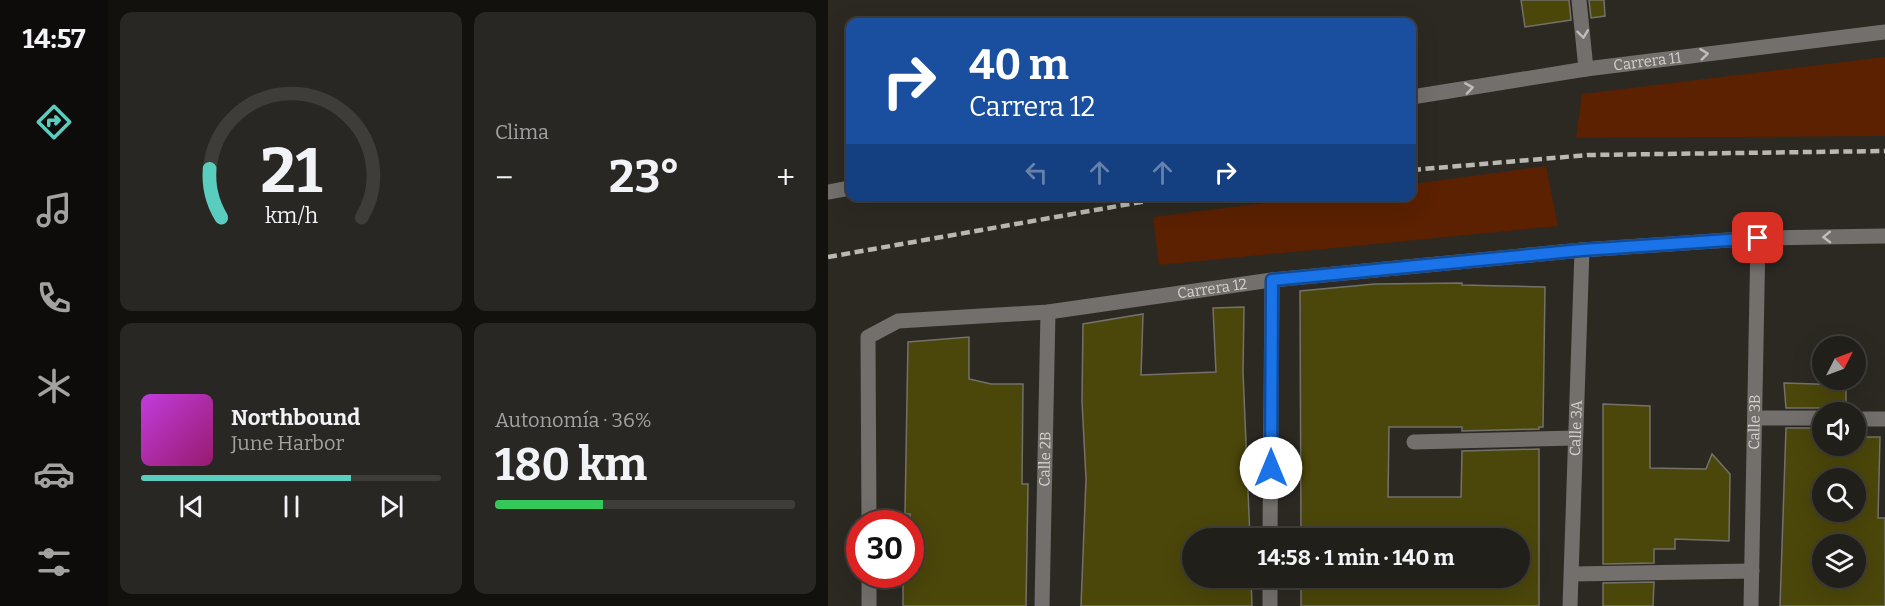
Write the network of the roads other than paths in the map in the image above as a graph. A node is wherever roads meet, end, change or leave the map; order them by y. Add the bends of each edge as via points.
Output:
1 (1579, 0) edge
2 (1885, 32) edge
3 (1586, 69) junction
4 (1416, 96) edge
5 (846, 189) edge
6 (828, 192) edge
7 (1885, 236) edge
8 (1758, 238) junction
9 (1582, 250) junction
10 (1272, 280) junction
11 (1048, 312) junction
12 (1755, 418) junction
13 (1812, 418) edge
14 (1866, 419) edge
15 (1885, 419) edge
16 (1575, 438) junction
17 (1414, 442) dead end
18 (869, 510) edge
19 (1270, 528) edge
20 (1752, 571) junction
21 (1572, 573) junction
22 (869, 588) edge
23 (1270, 588) edge
24 (869, 606) edge
25 (1042, 606) edge
26 (1270, 606) edge
27 (1570, 606) edge
28 (1751, 606) edge

1 -> 3 street
3 -> 2 street, Carrera 11
4 -> 3 street, Carrera 11
5 - 6 street
7 -> 8 street, Carrera 12
8 - 9 street, Carrera 12
8 - 12 street, Calle 3B
9 - 10 street, Carrera 12
9 - 16 street, Calle 3A
10 - 11 street, Carrera 12
10 - 19 street
11 - 18 street, Carrera 12 via 898,321 868,338
11 - 25 street, Calle 2B
12 - 13 street
12 - 20 street, Calle 3B
14 - 15 street
16 - 17 street
16 - 21 street, Calle 3A
20 - 21 street
20 - 28 street, Calle 3B
21 - 27 street, Calle 3A
22 - 24 street
23 - 26 street

